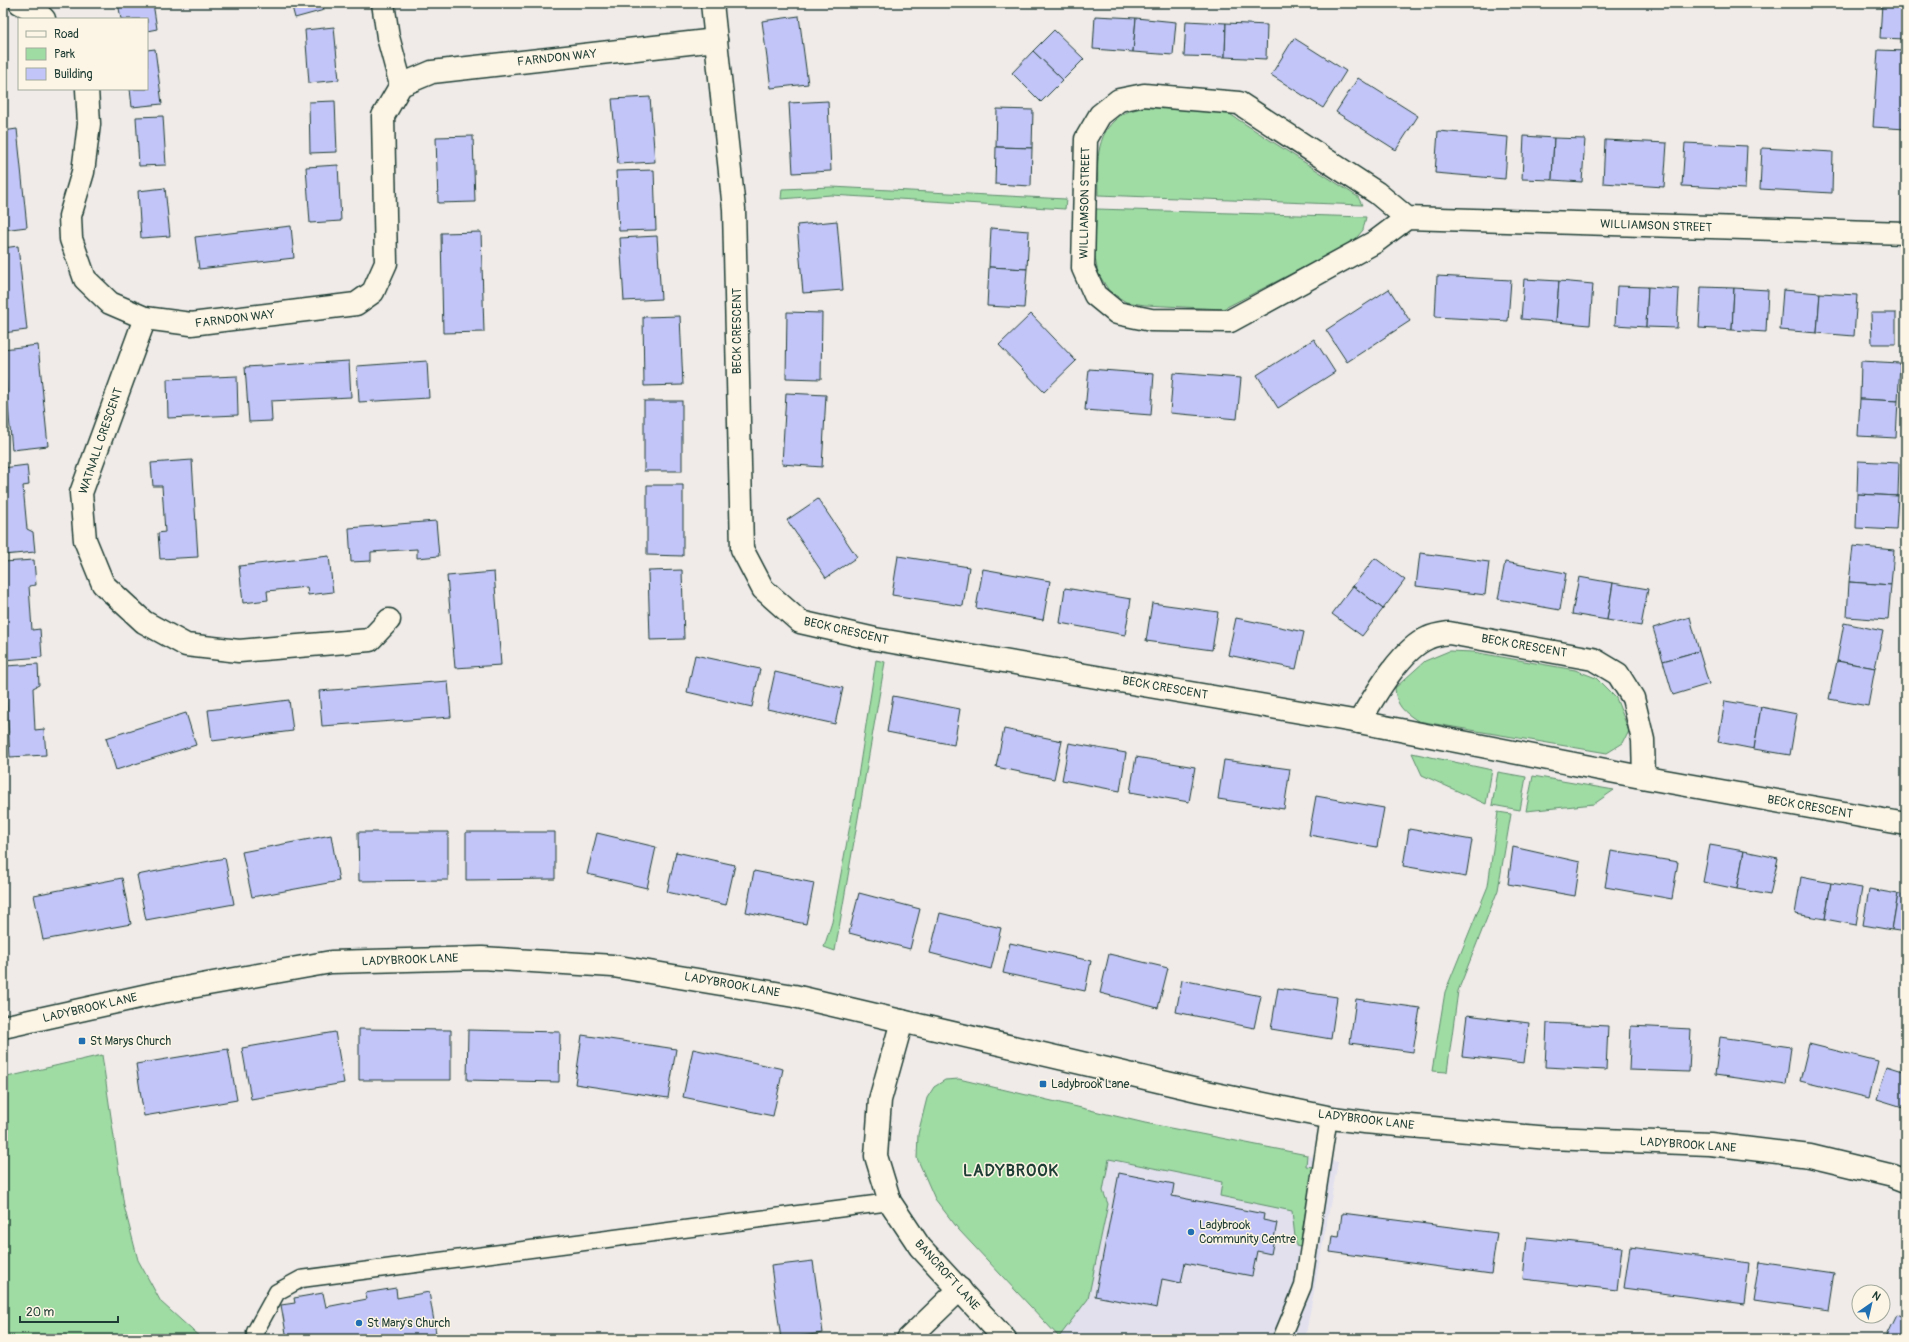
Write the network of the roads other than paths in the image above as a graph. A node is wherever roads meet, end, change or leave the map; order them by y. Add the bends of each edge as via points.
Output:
1 (20, 3) edge
2 (383, 3) edge
3 (712, 3) edge
4 (43, 18) edge
5 (716, 40) junction
6 (401, 85) junction
7 (87, 90) edge
8 (1407, 218) junction
9 (1906, 233) edge
10 (146, 318) junction
11 (389, 620) dead end
12 (1359, 722) junction
13 (1644, 777) junction
14 (1906, 824) edge
15 (902, 1021) junction
16 (3, 1027) edge
17 (1329, 1117) junction
18 (1906, 1181) edge
19 (890, 1202) junction
20 (960, 1289) junction
21 (256, 1339) edge
22 (908, 1339) edge
23 (1006, 1339) edge
24 (1281, 1339) edge

1 - 4 street
2 - 6 street via 388,37
3 - 5 street, BECK CRESCENT
5 - 6 street, FARNDON WAY via 432,72
5 - 12 street, BECK CRESCENT via 734,209 742,549 763,589 800,622 875,639
6 - 10 street, FARNDON WAY via 383,116 386,263 373,292 356,304 191,324
7 - 10 street, FARNDON WAY via 89,124 83,172 70,216 71,239 85,279 110,303
8 - 8 street, WILLIAMSON STREET via 1375,242 1230,321 1151,320 1117,313 1095,295 1083,268 1086,139 1100,115 1119,100 1144,95 1239,103 1377,193
8 - 9 street, WILLIAMSON STREET
10 - 11 street, WATNALL CRESCENT via 81,493 85,540 103,584 144,622 186,646 239,651 370,640
12 - 13 street, BECK CRESCENT
12 - 13 street, BECK CRESCENT via 1379,689 1412,647 1428,638 1449,633 1593,658 1618,674 1634,698 1643,740
13 - 14 street, BECK CRESCENT
15 - 16 street, LADYBROOK LANE via 794,996 629,969 482,958 330,962 157,993
15 - 17 street, LADYBROOK LANE via 1201,1091
15 - 19 street, BANCROFT LANE via 880,1100 876,1156
17 - 18 street, LADYBROOK LANE via 1549,1138 1710,1144 1810,1156
17 - 24 lane via 1303,1286
19 - 20 street, BANCROFT LANE via 920,1247
19 - 21 lane via 301,1279 277,1292 255,1332
20 - 22 street
20 - 23 street, BANCROFT LANE

